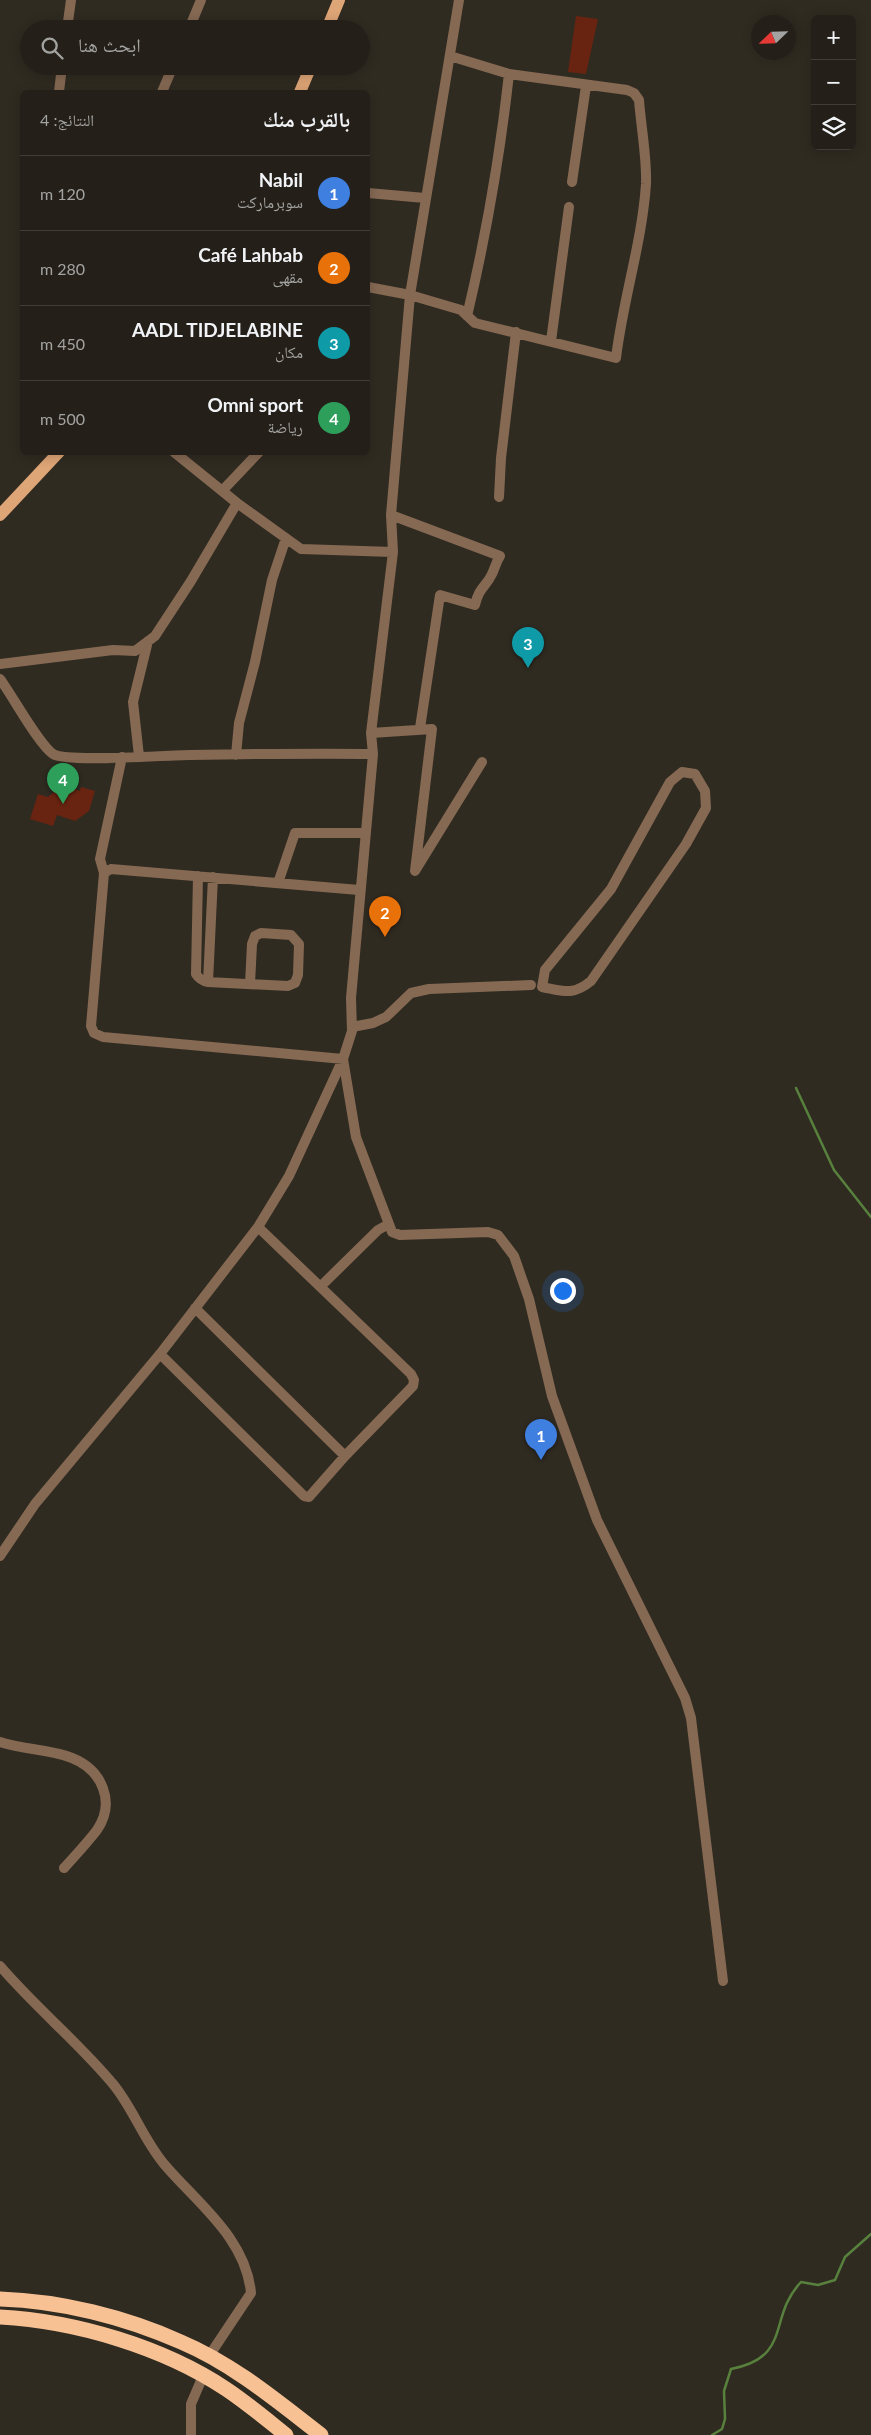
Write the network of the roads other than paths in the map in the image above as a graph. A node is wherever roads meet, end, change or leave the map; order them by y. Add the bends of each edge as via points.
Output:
1 (71, 0) edge
2 (201, 0) edge
3 (339, 0) edge
4 (459, 0) edge
5 (68, 20) edge
6 (193, 20) edge
7 (331, 20) edge
8 (450, 56) junction
9 (509, 74) junction
10 (61, 75) edge
11 (169, 75) edge
12 (307, 75) edge
13 (586, 86) junction
14 (59, 90) edge
15 (163, 90) edge
16 (301, 90) edge
17 (572, 182) dead end
18 (370, 193) edge
19 (426, 198) junction
20 (569, 207) dead end
21 (370, 287) edge
22 (410, 294) junction
23 (467, 316) junction
24 (516, 332) junction
25 (551, 341) junction
26 (56, 455) edge
27 (178, 455) edge
28 (256, 455) edge
29 (223, 490) junction
30 (499, 497) dead end
31 (237, 504) junction
32 (0, 515) edge
33 (391, 515) junction
34 (286, 538) junction
35 (393, 552) junction
36 (148, 642) junction
37 (0, 664) edge
38 (0, 679) edge
39 (420, 728) junction
40 (371, 733) junction
41 (373, 754) junction
42 (236, 755) junction
43 (122, 756) junction
44 (138, 756) junction
45 (482, 762) dead end
46 (365, 833) junction
47 (104, 873) junction
48 (198, 876) junction
49 (213, 877) junction
50 (278, 883) junction
51 (359, 890) junction
52 (208, 982) junction
53 (250, 984) junction
54 (536, 986) junction
55 (352, 1027) junction
56 (343, 1059) junction
57 (388, 1225) junction
58 (258, 1227) junction
59 (320, 1286) junction
60 (195, 1308) junction
61 (160, 1354) junction
62 (345, 1456) junction
63 (0, 1556) edge
64 (0, 1742) edge
65 (64, 1868) dead end
66 (0, 1966) edge
67 (723, 1981) dead end
68 (0, 2299) edge
69 (0, 2317) edge
70 (209, 2356) junction
71 (203, 2376) junction
72 (191, 2435) edge
73 (286, 2435) edge
74 (321, 2435) edge

1 - 5 street
2 - 6 street
3 - 7 main road
4 - 8 street
8 - 9 street
8 - 19 street
9 - 13 street
9 - 23 street via 500,151
10 - 14 street
11 - 15 street
12 - 16 main road
13 - 17 street
13 - 25 street via 627,90 639,100 646,181 643,210 616,358
18 - 19 street
19 - 22 street
20 - 25 street
21 - 22 street
22 - 23 street via 461,310
22 - 33 street
23 - 24 street via 475,323
24 - 25 street
24 - 30 street
26 - 32 main road
27 - 29 street
28 - 29 street
29 - 31 street
31 - 34 street
31 - 36 street via 191,581
33 - 35 street
33 - 39 street via 500,556 492,574 478,591 475,605 440,595
34 - 35 street via 301,549
34 - 42 street via 272,580 239,723
35 - 40 street
36 - 37 street via 135,651 113,650
36 - 44 street via 133,702
38 - 43 street via 53,754 86,759
39 - 40 street
39 - 45 street via 432,729 415,871
40 - 41 street
41 - 42 street
41 - 46 street
42 - 44 street
43 - 44 street
43 - 47 street via 100,859
46 - 50 street via 295,833
46 - 51 street
47 - 48 street via 111,869
47 - 56 street via 91,1026 94,1033 103,1037
48 - 49 street
48 - 52 street via 196,974
49 - 50 street
49 - 52 street
50 - 51 street
51 - 55 street
52 - 53 street
53 - 53 street via 288,986 294,983 298,975 299,944 296,938 290,935 254,936
54 - 54 street via 567,992 580,990 591,980 686,844 706,808 705,791 695,774 682,772 670,782 610,889 545,970
54 - 55 street via 429,989 412,993 386,1017 374,1023
55 - 56 street
56 - 57 street via 356,1137
56 - 58 street via 289,1176
57 - 59 street via 378,1230
57 - 67 street via 392,1232 400,1235 488,1232 498,1235 514,1256 529,1300 552,1396 597,1520 689,1711
58 - 59 street
58 - 60 street
59 - 62 street via 414,1380 413,1386
60 - 61 street
60 - 62 street
61 - 62 street via 304,1496 309,1498 314,1494
61 - 63 street via 35,1504
64 - 65 street via 71,1757 98,1776 106,1792 98,1828
66 - 70 street via 115,2086 158,2157 224,2230 243,2258 251,2293
68 - 70 highway via 50,2303 132,2323
69 - 71 highway via 117,2338
70 - 74 highway via 256,2385
71 - 72 street via 191,2404
71 - 73 highway

